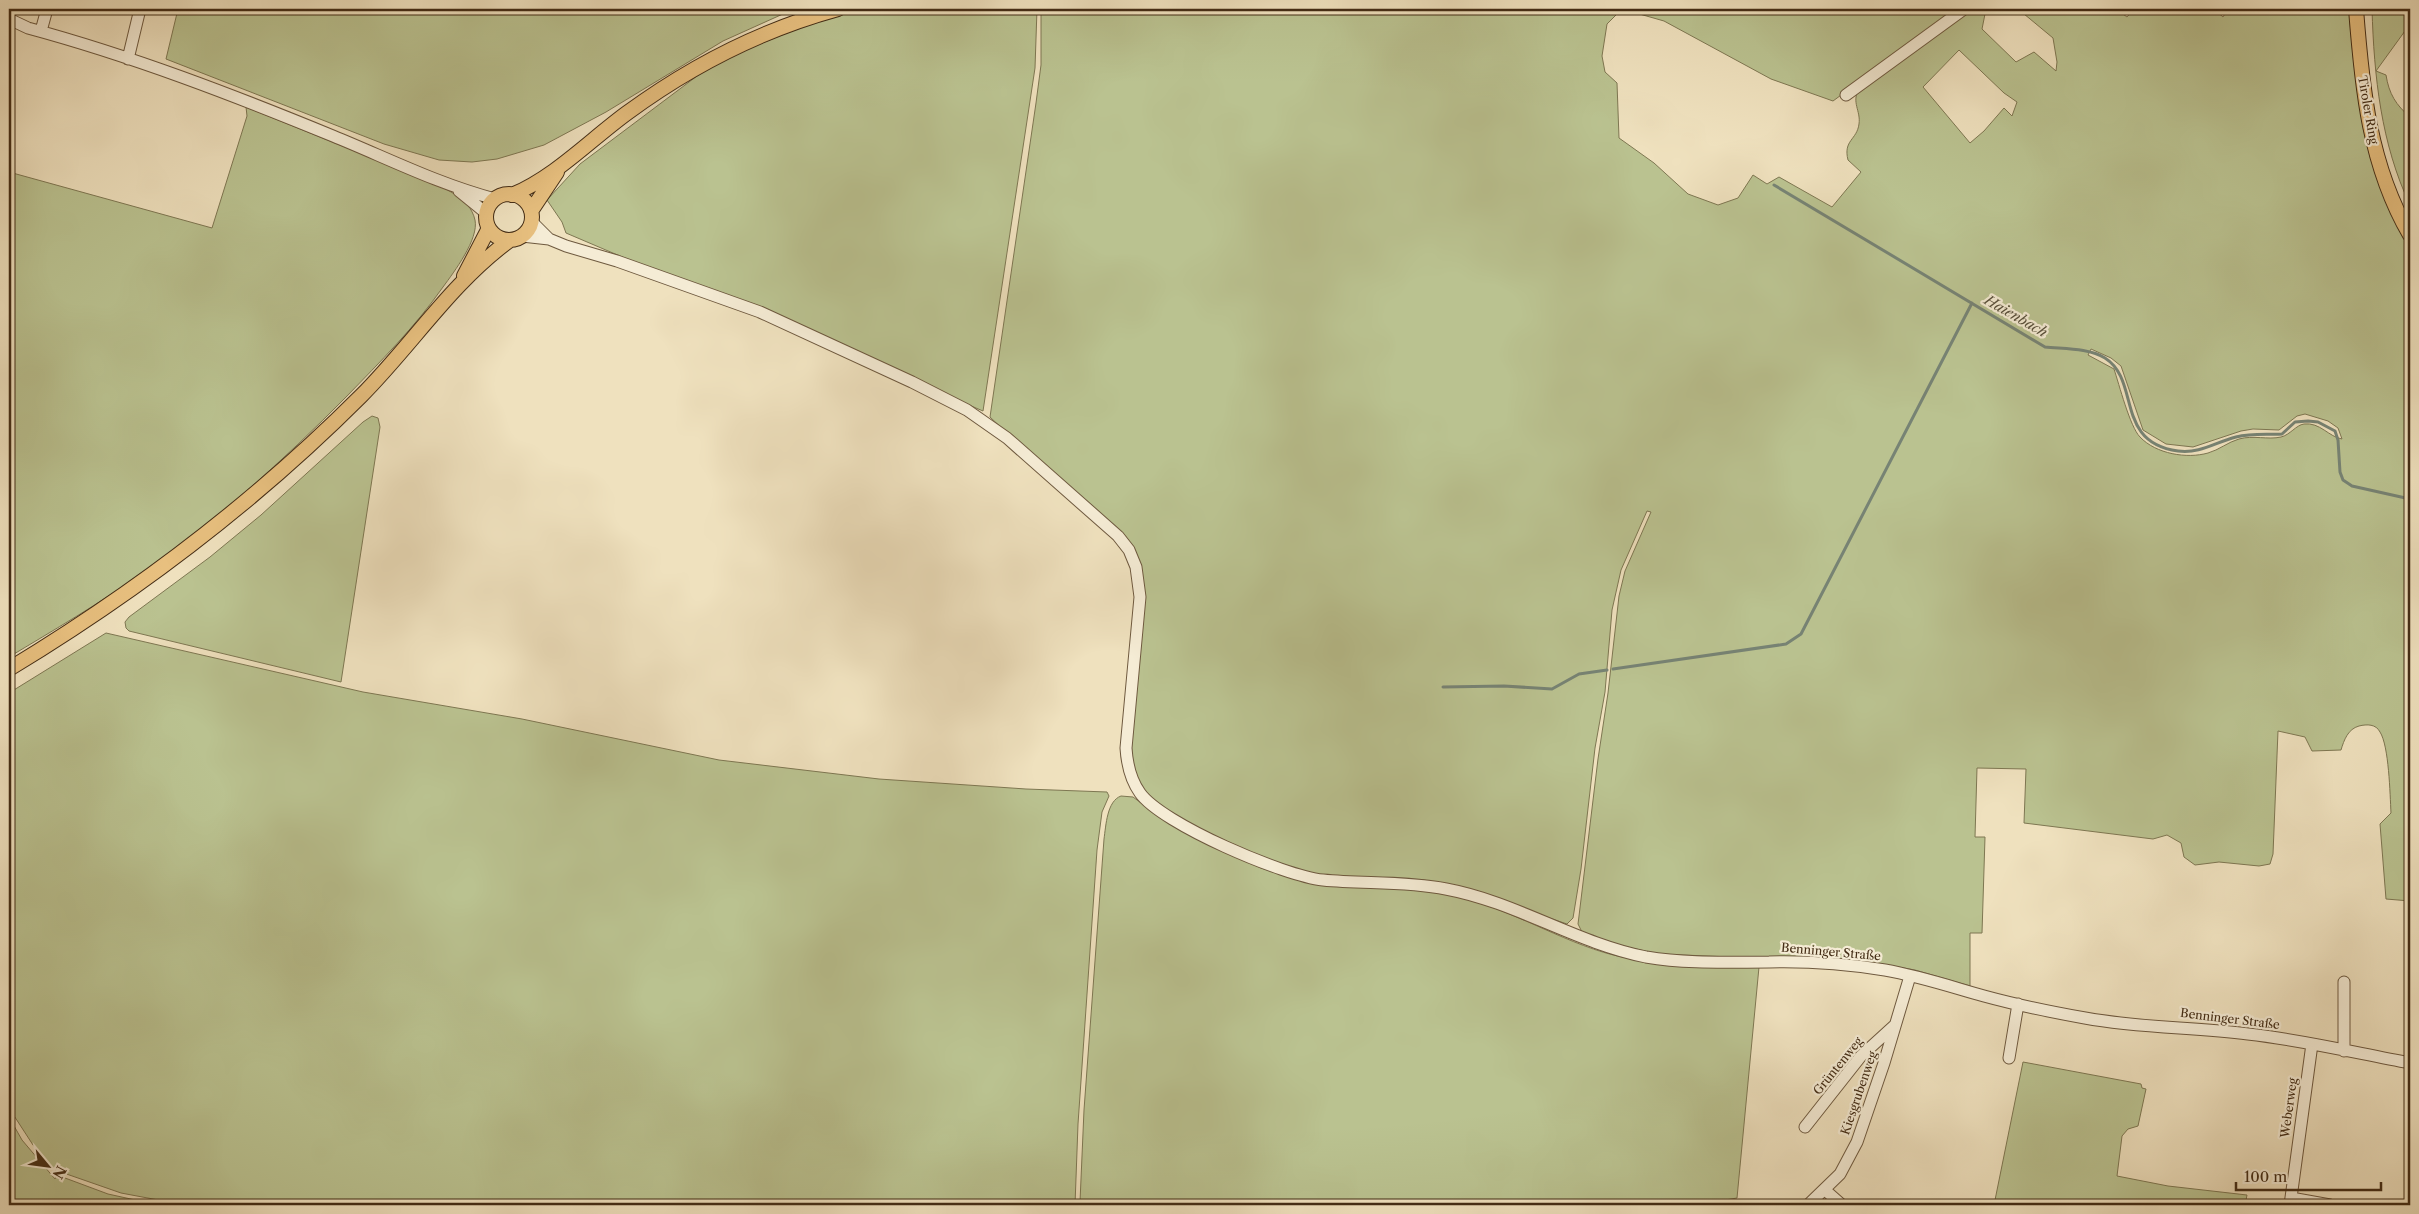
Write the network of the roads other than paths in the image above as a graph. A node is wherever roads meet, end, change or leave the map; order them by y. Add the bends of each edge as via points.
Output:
1 (47, 9) edge
2 (140, 9) edge
3 (838, 9) edge
4 (1964, 9) edge
5 (2356, 9) edge
6 (9, 19) edge
7 (41, 32) junction
8 (128, 59) junction
9 (1846, 95) dead end
10 (561, 167) junction
11 (455, 188) junction
12 (512, 195) junction
13 (495, 200) junction
14 (486, 213) junction
15 (531, 216) junction
16 (489, 228) junction
17 (2410, 235) edge
18 (516, 238) junction
19 (549, 239) junction
20 (462, 281) junction
21 (9, 669) edge
22 (1910, 976) junction
23 (2344, 982) dead end
24 (2018, 1004) junction
25 (1895, 1025) junction
26 (2312, 1044) junction
27 (2344, 1051) junction
28 (2009, 1058) dead end
29 (2410, 1063) edge
30 (1805, 1127) dead end
31 (1825, 1190) junction
32 (2290, 1202) edge
33 (1808, 1205) edge
34 (1842, 1205) edge
35 (2330, 1205) edge

1 - 7 street
2 - 8 street
3 - 10 main road via 775,29 715,57 631,110
4 - 9 street
5 - 17 main road, Tiroler Ring via 2370,132 2389,193
6 - 7 street
7 - 8 street
8 - 11 street via 235,96
10 - 12 main road
10 - 15 main road
11 - 13 street
11 - 14 street
12 - 13 main road
12 - 15 main road via 524,200
13 - 14 main road
14 - 16 main road
15 - 18 main road
15 - 19 street
16 - 18 main road via 498,237
16 - 20 main road
18 - 19 street
18 - 20 main road
19 - 22 street, Benninger Straße via 779,320 953,402 1007,438 1118,536 1134,559 1140,597 1126,748 1129,772 1138,792 1162,813 1261,863 1302,876 1410,884 1462,892 1581,938 1650,957 1698,962 1823,963
20 - 21 main road via 361,396 276,476 141,584
22 - 24 street, Benninger Straße
22 - 25 street, Kiesgrubenweg
23 - 27 street
24 - 26 street, Benninger Straße via 2088,1019 2253,1034
24 - 28 street
25 - 30 street, Grüntenweg via 1861,1056
25 - 31 street, Kiesgrubenweg via 1857,1142 1840,1174
26 - 27 street, Benninger Straße
26 - 32 street, Weberweg
27 - 29 street, Benninger Straße
31 - 33 street, Kiesgrubenweg
31 - 34 street
32 - 35 street

